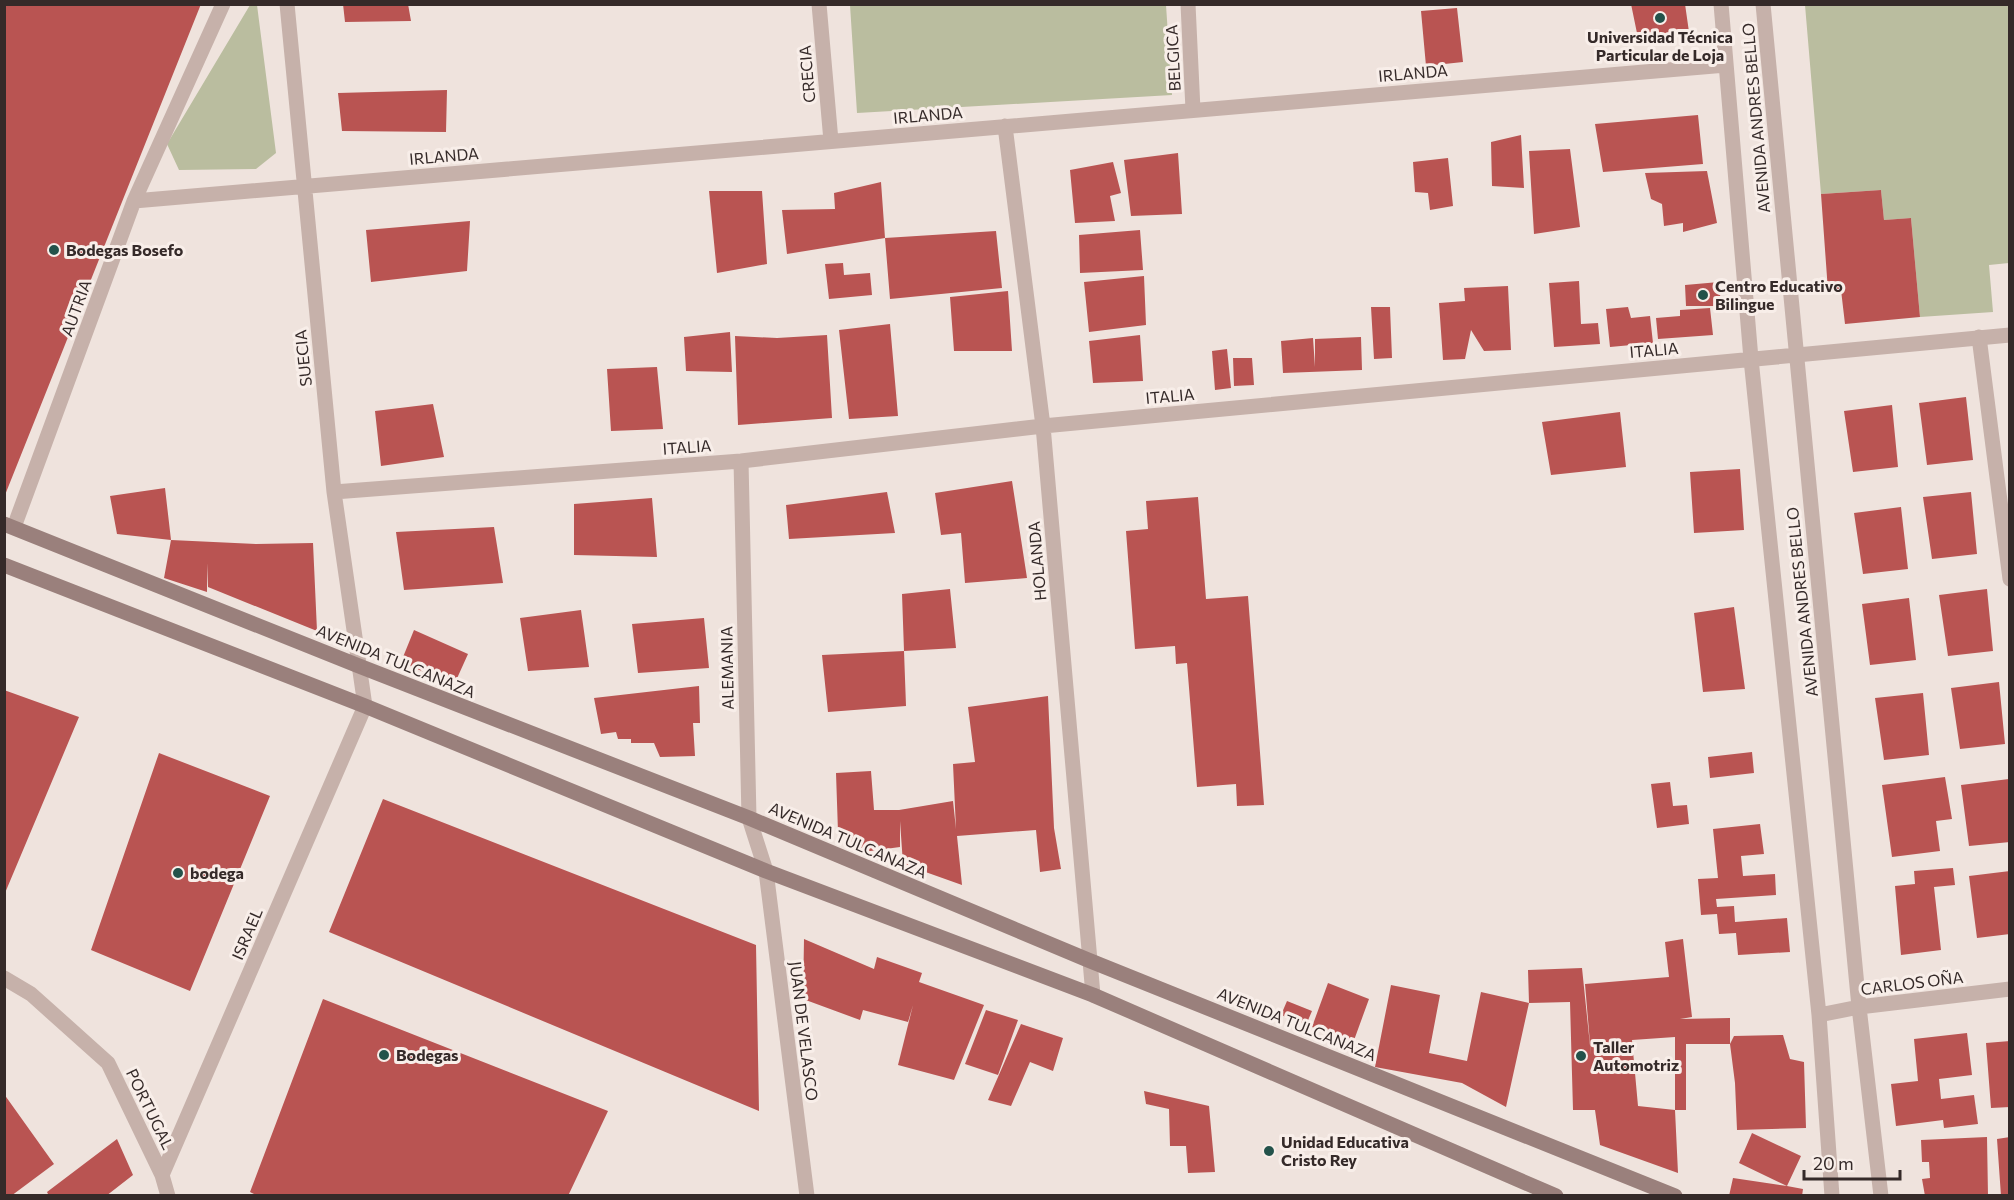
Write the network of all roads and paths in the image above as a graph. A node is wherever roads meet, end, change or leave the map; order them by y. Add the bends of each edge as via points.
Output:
1 (223, 4) edge
2 (287, 4) edge
3 (819, 4) edge
4 (1188, 4) edge
5 (1721, 4) edge
6 (1763, 4) edge
7 (1726, 65) junction
8 (1193, 110) junction
9 (1005, 126) junction
10 (831, 141) junction
11 (305, 186) junction
12 (134, 201) junction
13 (2010, 334) edge
14 (1980, 337) junction
15 (1796, 355) junction
16 (1751, 359) junction
17 (1043, 426) junction
18 (741, 461) junction
19 (334, 492) junction
20 (9, 526) edge
21 (4, 565) edge
22 (2010, 579) edge
23 (359, 666) junction
24 (365, 706) junction
25 (748, 818) junction
26 (766, 871) junction
27 (1088, 960) junction
28 (4, 978) edge
29 (2010, 989) edge
30 (1093, 994) junction
31 (1860, 1007) junction
32 (1819, 1015) junction
33 (162, 1175) junction
34 (168, 1196) edge
35 (807, 1196) edge
36 (1556, 1196) edge
37 (1675, 1196) edge
38 (1832, 1196) edge
39 (1881, 1196) edge

1 - 12 street, AUTRIA
2 - 11 street, SUECIA
3 - 10 street, CRECIA
4 - 8 street, BELGICA
5 - 7 street, AVENIDA ANDRES BELLO
6 - 15 street, AVENIDA ANDRES BELLO
7 - 8 street, IRLANDA
7 - 16 street, AVENIDA ANDRES BELLO
8 - 9 street, IRLANDA
9 - 10 street, IRLANDA
9 - 17 street, HOLANDA
10 - 11 street, IRLANDA
11 - 12 street, IRLANDA
11 - 19 street, SUECIA
12 - 20 street, AUTRIA
13 - 14 street, ITALIA
14 - 15 street, ITALIA
14 - 22 street
15 - 16 street, ITALIA
15 - 31 street, AVENIDA ANDRES BELLO
16 - 17 street, ITALIA
16 - 32 street, AVENIDA ANDRES BELLO
17 - 18 street, ITALIA
17 - 27 street, HOLANDA
18 - 19 street, ITALIA
18 - 25 street, ALEMANIA
19 - 23 street, SUECIA
20 - 23 street, AVENIDA TULCANAZA
21 - 24 street
23 - 24 street, SUECIA
23 - 25 street, AVENIDA TULCANAZA
24 - 26 street
24 - 33 street, ISRAEL
25 - 26 street, ALEMANIA
25 - 27 street, AVENIDA TULCANAZA
26 - 30 street
26 - 35 street, JUAN DE VELASCO
27 - 30 street, HOLANDA
27 - 37 street, AVENIDA TULCANAZA
28 - 33 street, PORTUGAL via 31,994 108,1064
29 - 31 street, CARLOS OÑA
30 - 36 street
31 - 32 street, CARLOS OÑA
31 - 39 street, AVENIDA ANDRES BELLO
32 - 38 street, AVENIDA ANDRES BELLO
33 - 34 street, PORTUGAL

